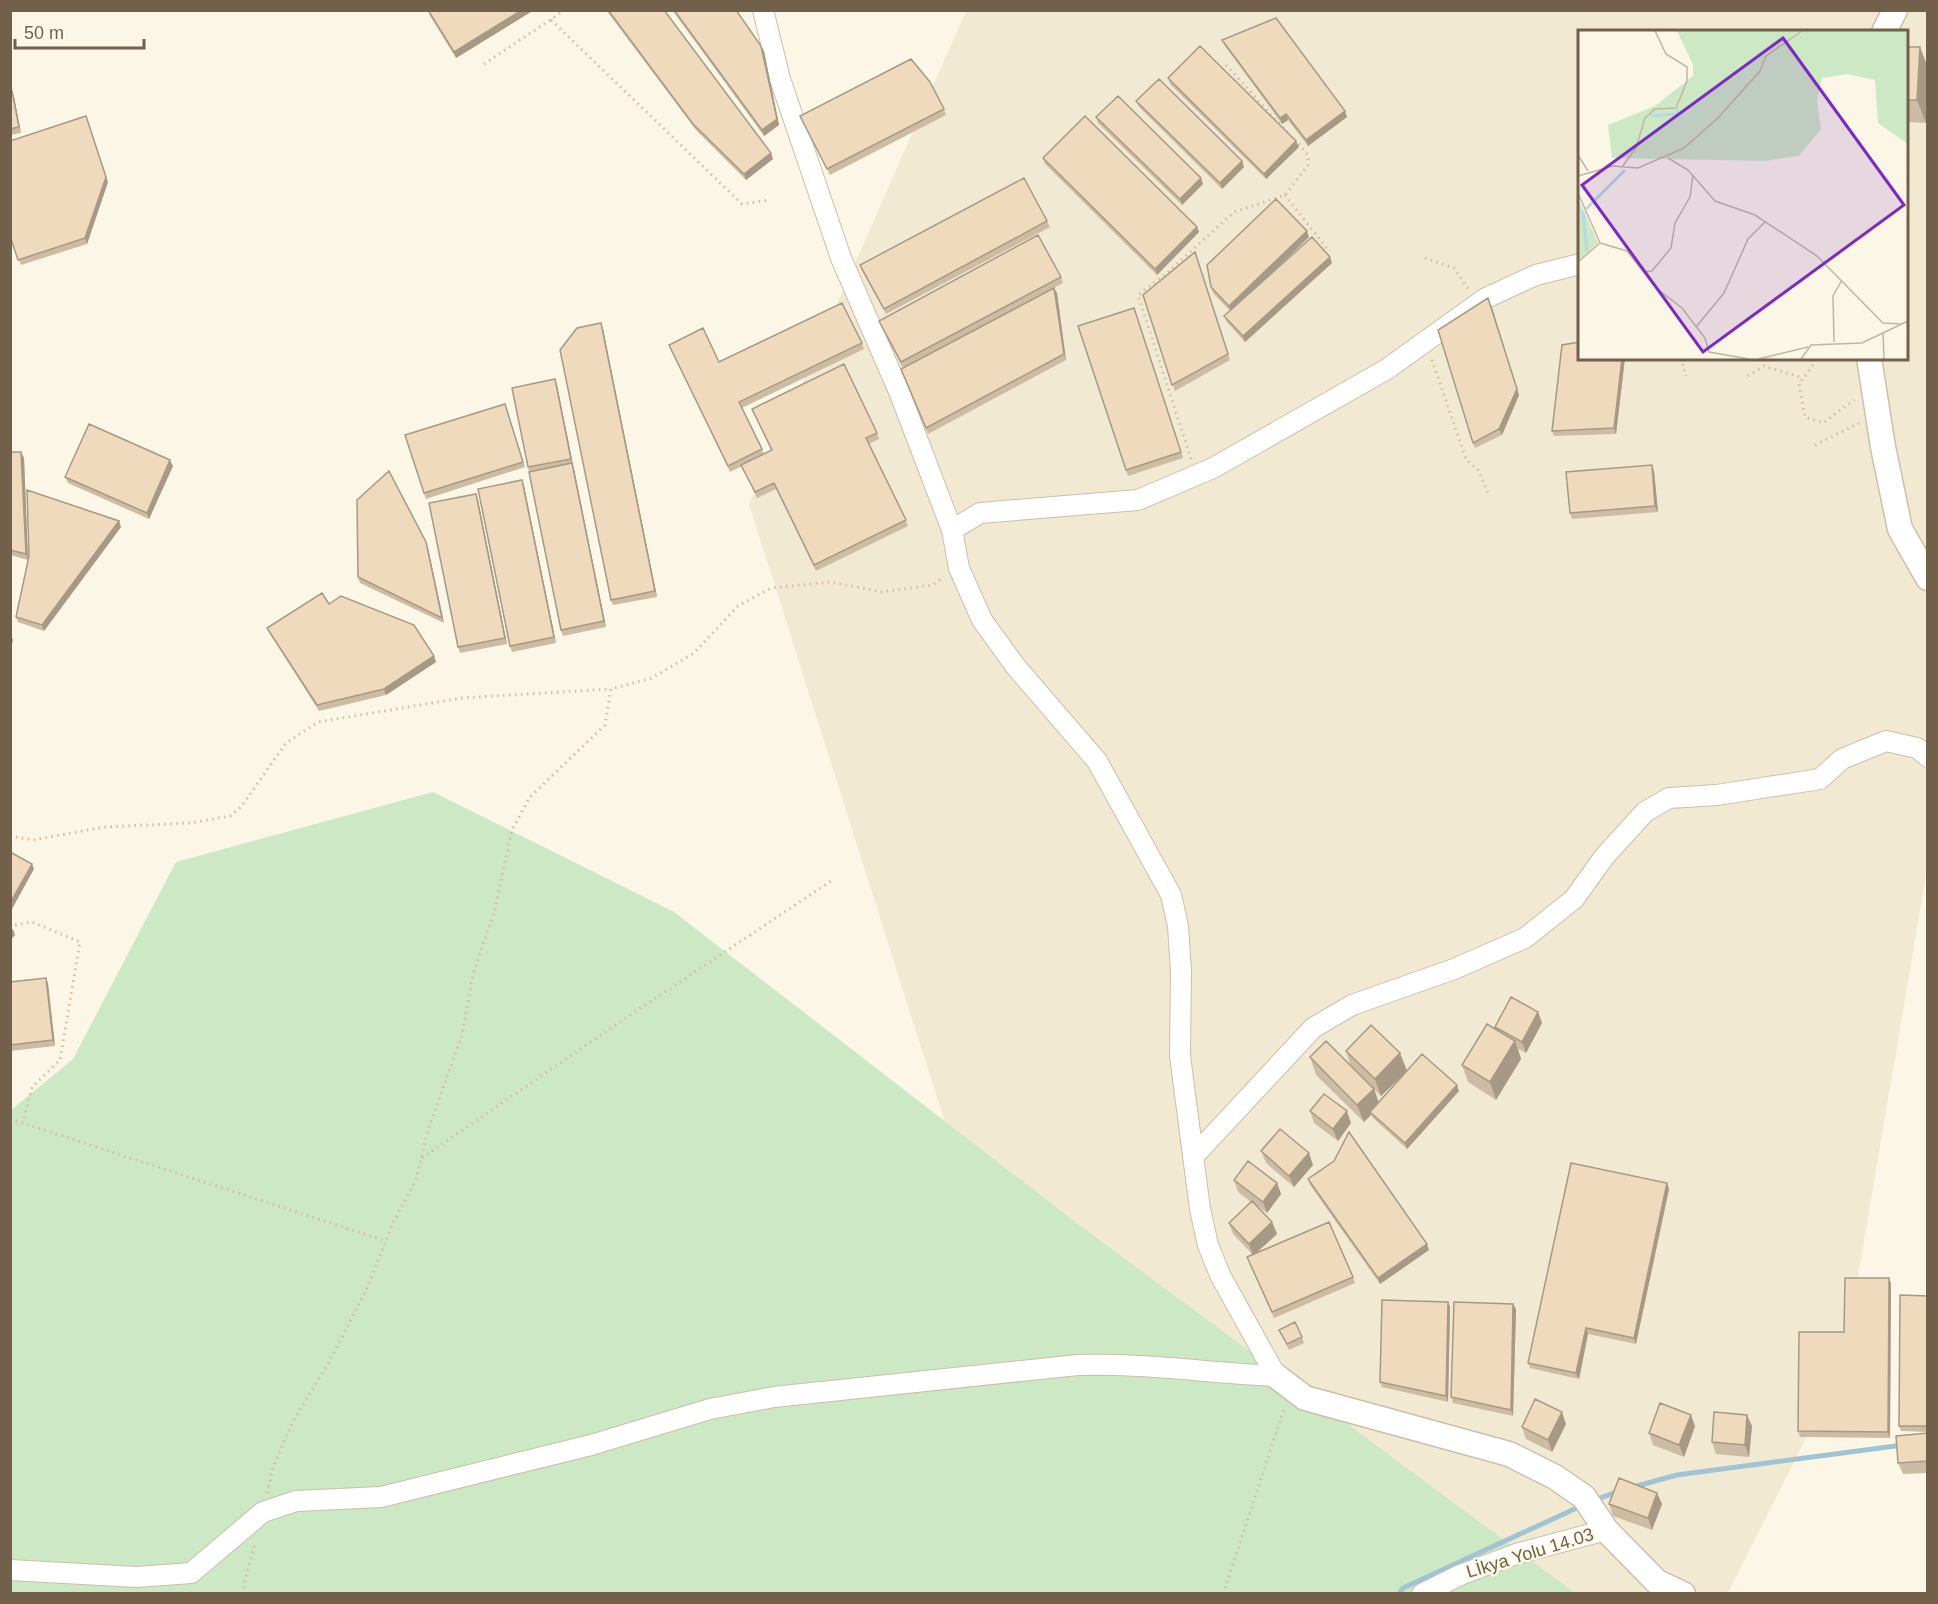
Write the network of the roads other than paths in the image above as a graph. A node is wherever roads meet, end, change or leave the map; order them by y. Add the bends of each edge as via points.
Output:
1 (763, 10) edge
2 (1895, 10) edge
3 (1885, 30) edge
4 (1578, 264) edge
5 (1869, 360) edge
6 (952, 530) junction
7 (1928, 578) edge
8 (1928, 757) edge
9 (1193, 1157) junction
10 (1283, 1382) junction
11 (1606, 1530) junction
12 (10, 1570) edge
13 (1422, 1593) edge
14 (1683, 1593) edge

1 - 6 street via 780,79 841,258 900,394
2 - 3 street
4 - 6 street via 1536,275 1478,303 1387,369 1214,468 1138,500 980,513
5 - 7 street via 1900,529
6 - 9 street via 959,568 982,620 1096,761 1171,895 1181,971 1180,1056
8 - 9 street via 1917,748 1886,741 1842,759 1820,779 1717,795 1669,798 1638,820 1604,857 1575,899 1525,938 1454,969 1352,1005 1313,1028
9 - 10 street via 1208,1245 1220,1275
10 - 11 street via 1305,1398 1345,1411 1509,1454 1584,1497
10 - 12 street via 1126,1364 1077,1365 774,1397 710,1408 591,1445 446,1483 381,1497 296,1501 263,1512 191,1573 137,1577
11 - 13 street, Lİkya Yolu 14.03 via 1516,1554
11 - 14 street via 1657,1582

